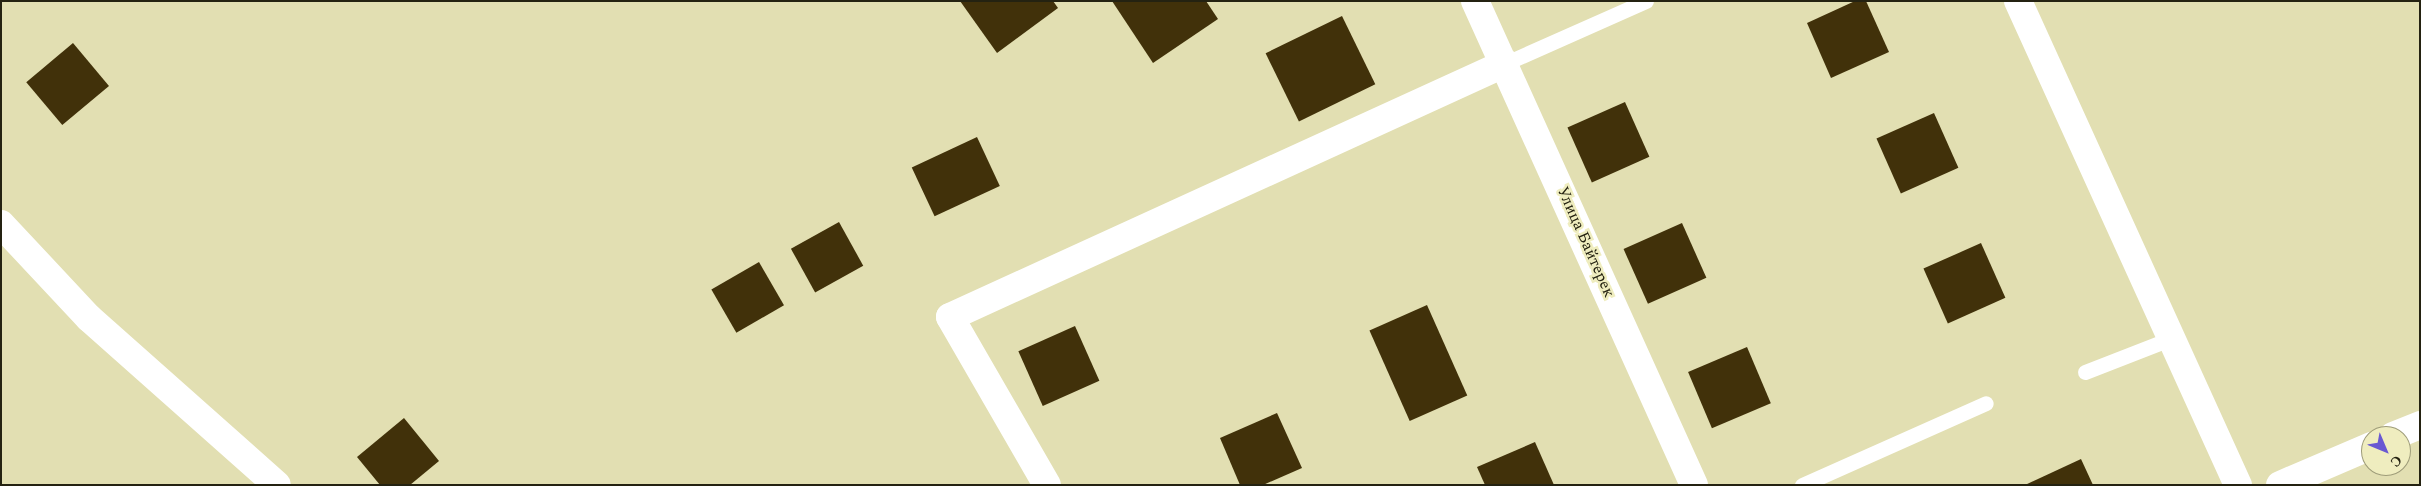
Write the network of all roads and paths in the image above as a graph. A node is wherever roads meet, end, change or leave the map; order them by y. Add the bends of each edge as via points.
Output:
1 (1475, 1) edge
2 (1646, 1) edge
3 (2018, 1) edge
4 (1506, 63) junction
5 (1, 224) edge
6 (2172, 338) junction
7 (2085, 372) dead end
8 (1986, 403) dead end
9 (2361, 450) edge
10 (277, 485) edge
11 (1047, 485) edge
12 (1694, 485) edge
13 (1802, 485) edge
14 (2238, 485) edge
15 (2280, 485) edge

1 - 4 street, Улица Байтерек
2 - 4 lane
3 - 6 street
4 - 11 street via 950,317
4 - 12 street, Улица Байтерек
5 - 10 street via 89,318
6 - 7 lane
6 - 14 street
8 - 13 lane
9 - 15 street

